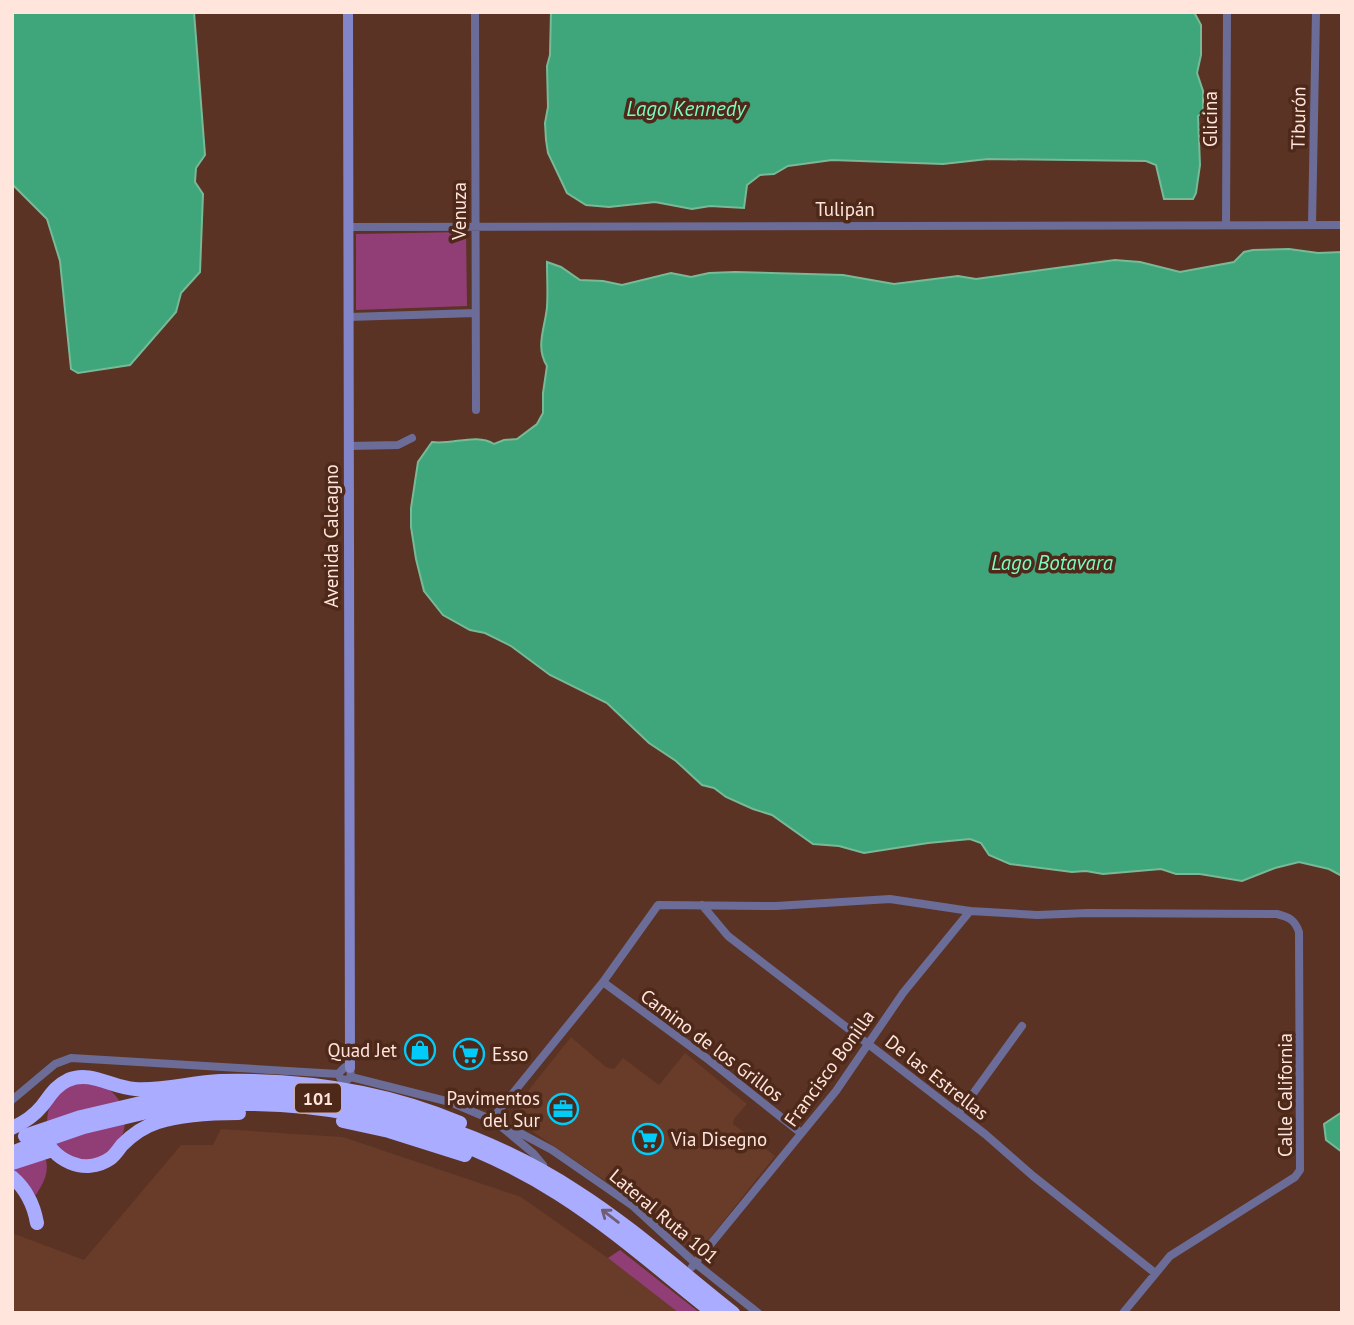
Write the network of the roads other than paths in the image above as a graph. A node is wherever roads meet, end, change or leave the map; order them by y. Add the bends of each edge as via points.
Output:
1 (348, 12) edge
2 (475, 12) edge
3 (1227, 12) edge
4 (1316, 12) edge
5 (475, 225) junction
6 (1226, 225) junction
7 (1312, 225) junction
8 (1342, 225) edge
9 (349, 227) junction
10 (475, 313) junction
11 (349, 317) junction
12 (476, 410) dead end
13 (412, 438) dead end
14 (349, 446) junction
15 (702, 905) junction
16 (970, 911) junction
17 (603, 982) junction
18 (1022, 1026) dead end
19 (868, 1043) junction
20 (347, 1069) junction
21 (43, 1074) junction
22 (109, 1083) junction
23 (57, 1086) junction
24 (12, 1100) edge
25 (44, 1104) junction
26 (146, 1107) junction
27 (959, 1113) junction
28 (492, 1119) junction
29 (801, 1133) junction
30 (20, 1138) edge
31 (124, 1143) junction
32 (52, 1150) junction
33 (12, 1153) edge
34 (12, 1163) edge
35 (543, 1165) junction
36 (510, 1167) junction
37 (12, 1177) edge
38 (554, 1178) junction
39 (37, 1223) dead end
40 (690, 1269) junction
41 (1155, 1273) junction
42 (714, 1313) edge
43 (733, 1313) edge
44 (758, 1313) edge
45 (1123, 1313) edge

1 - 9 street, Avenida Calcagno
2 - 5 street, Venuza
3 - 6 street, Glicina
4 - 7 street, Tiburón
5 - 6 street, Tulipán
5 - 9 street, Tulipán
5 - 10 street, Venuza
6 - 7 street, Tulipán
7 - 8 street, Tulipán
9 - 11 street, Avenida Calcagno
10 - 11 street
10 - 12 street, Venuza
11 - 14 street, Avenida Calcagno
13 - 14 street via 398,445
14 - 20 street, Avenida Calcagno
15 - 16 street via 890,899
15 - 17 street via 658,905
15 - 19 street, De las Estrellas via 728,936
16 - 19 street, Francisco Bonilla
16 - 41 street, Calle California via 1277,914 1292,918 1299,932 1300,1170 1170,1256
17 - 28 street
17 - 29 street, Camino de los Grillos
18 - 27 street
19 - 27 street, De las Estrellas
19 - 29 street, Francisco Bonilla
20 - 21 street, Lateral Ruta 101 via 71,1058
20 - 28 street, Lateral Ruta 101
21 - 23 street
21 - 24 street, Lateral Ruta 101
22 - 23 highway via 82,1077
22 - 31 highway via 128,1110 130,1127
22 - 35 highway via 135,1089 251,1081 353,1090 436,1113
23 - 25 highway
25 - 30 highway
25 - 32 highway via 41,1131
26 - 30 highway, 101, bridge via 81,1116
26 - 36 highway, 101 via 259,1104 338,1111 447,1138
26 - 38 highway, 101 via 200,1095 255,1093 363,1104 452,1129
27 - 41 street, De las Estrellas
28 - 35 street
28 - 40 street, Lateral Ruta 101 via 552,1150 609,1188 653,1223
29 - 40 street, Francisco Bonilla
30 - 33 highway, 101
31 - 32 highway via 111,1158 93,1165 66,1162
31 - 36 highway via 158,1122 235,1113 296,1115 389,1131 496,1167
32 - 34 highway
35 - 38 highway
36 - 42 highway, 101 via 578,1206
37 - 39 highway via 31,1202
40 -> 38 highway, 101
40 - 43 highway, 101
40 - 44 street, Lateral Ruta 101
41 - 45 street, Calle California

